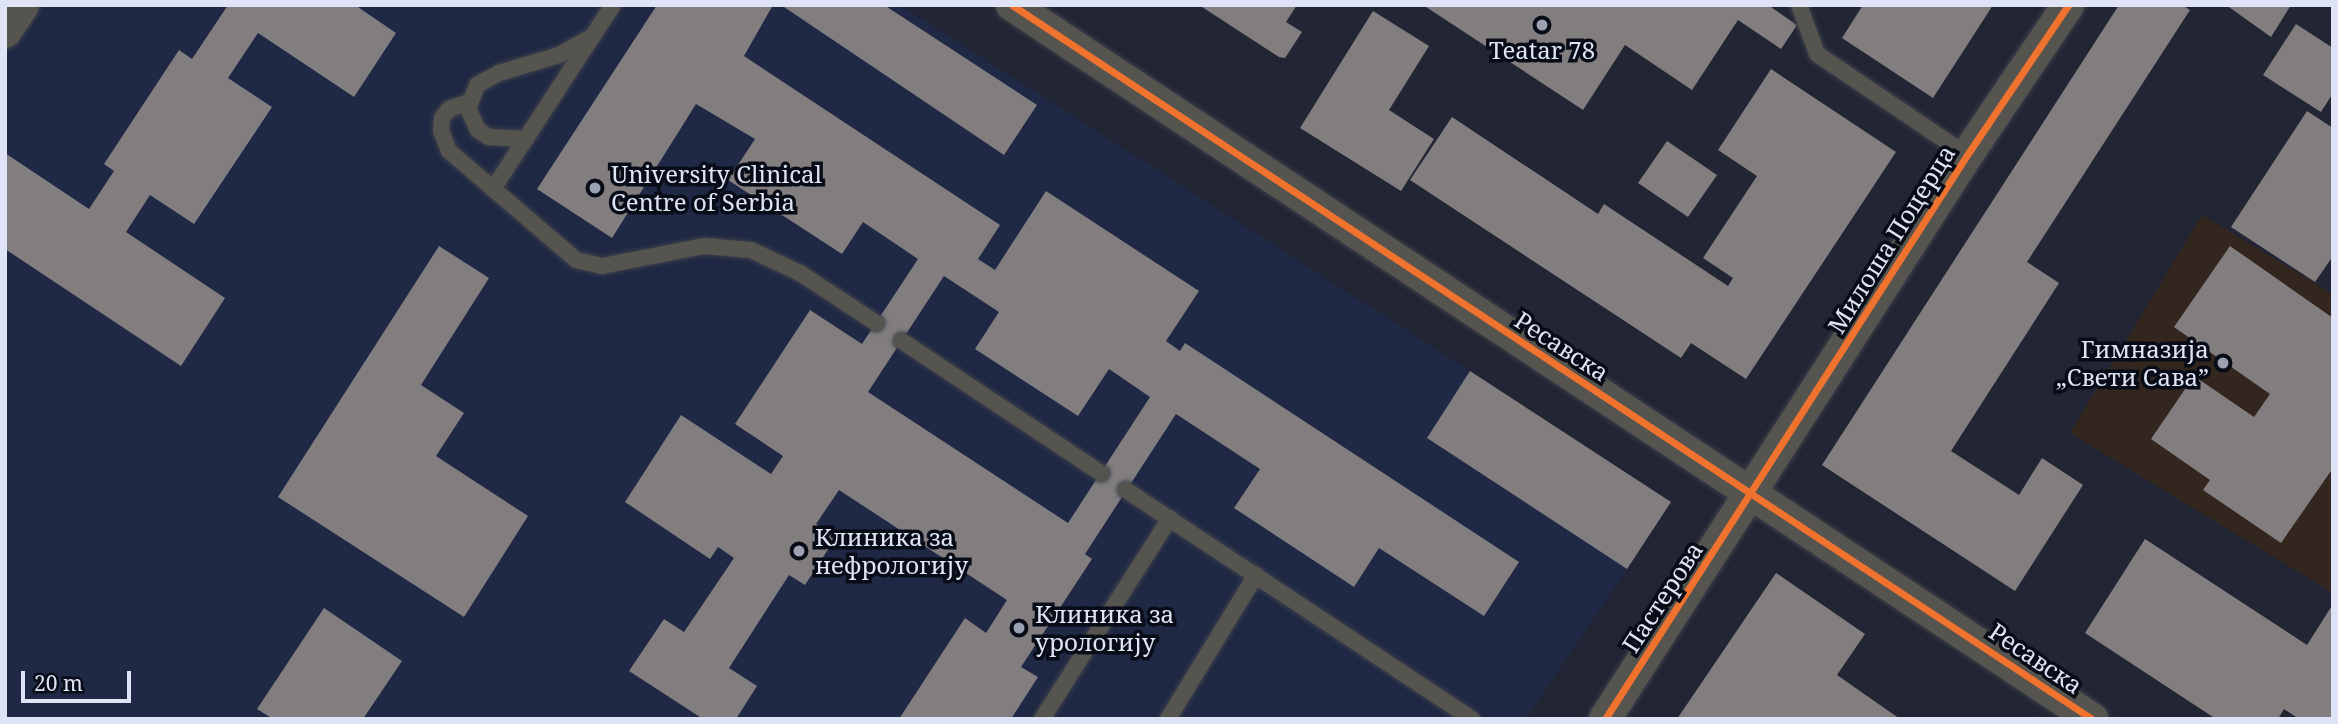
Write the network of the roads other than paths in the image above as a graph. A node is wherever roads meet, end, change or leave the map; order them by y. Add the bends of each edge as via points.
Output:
1 (23, 5) edge
2 (613, 5) edge
3 (1012, 5) edge
4 (1799, 5) edge
5 (2068, 5) edge
6 (5, 32) edge
7 (593, 36) junction
8 (469, 102) junction
9 (526, 139) junction
10 (1967, 155) junction
11 (493, 189) junction
12 (876, 323) dead end
13 (902, 341) dead end
14 (1101, 472) dead end
15 (1126, 490) dead end
16 (1752, 495) junction
17 (1170, 518) junction
18 (1256, 575) junction
19 (1042, 719) edge
20 (1168, 719) edge
21 (1472, 719) edge
22 (1605, 719) edge
23 (2092, 719) edge

1 - 6 street
2 - 7 lane
3 - 16 street, Ресавска
4 - 10 lane via 1817,54
5 - 10 street, Милоша Поцерца
7 - 8 lane via 559,55 488,78
7 - 9 lane
8 - 9 lane via 471,117 483,135
8 - 11 lane via 443,114 441,131 460,164
9 - 11 lane
10 - 16 street, Милоша Поцерца
11 - 12 lane via 576,260 588,265 635,261 704,246 751,250 800,273
13 - 14 lane
15 - 17 lane
16 - 22 street, Пастерова
16 - 23 street, Ресавска
17 - 18 lane
17 - 19 lane
18 - 20 lane
18 - 21 lane

